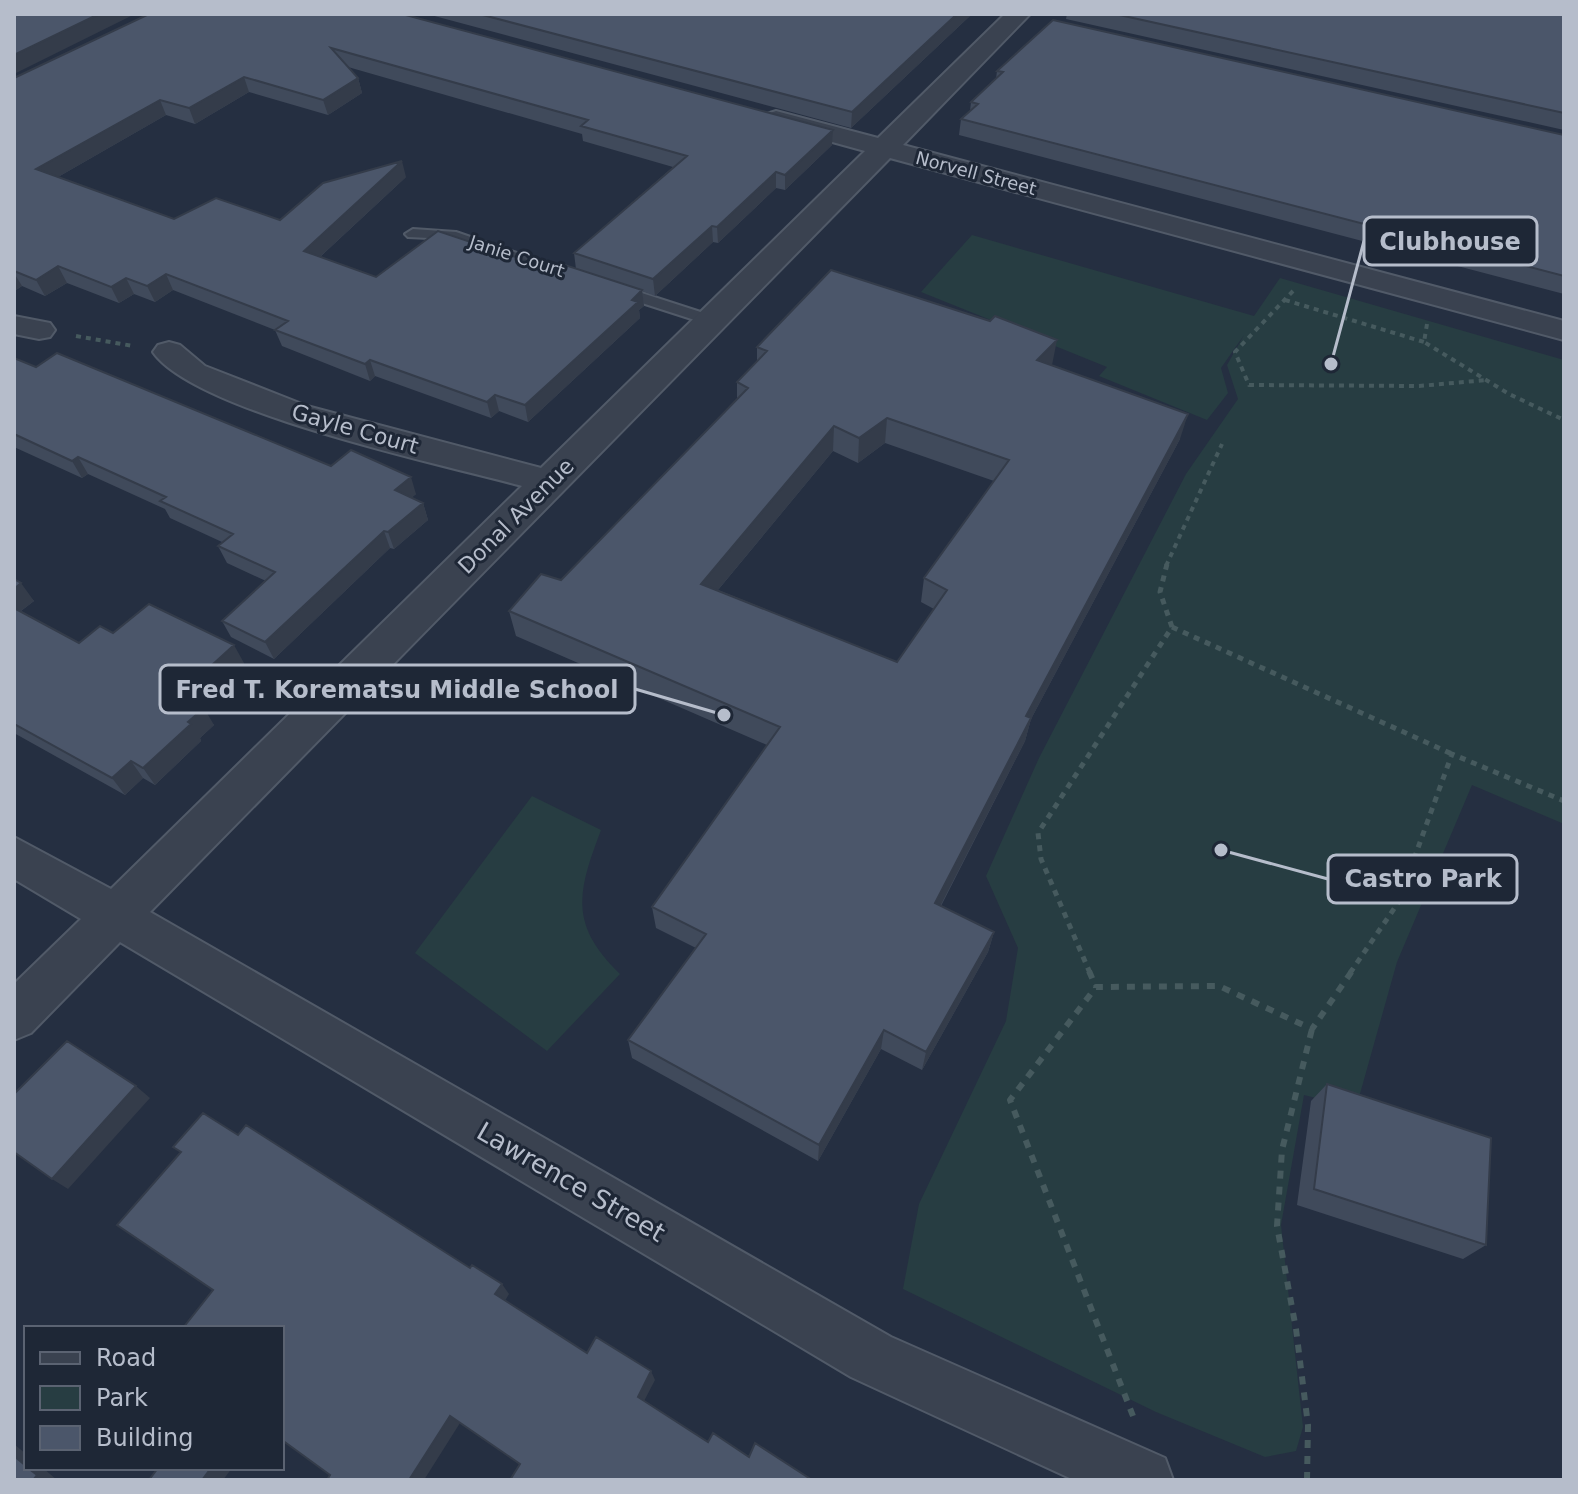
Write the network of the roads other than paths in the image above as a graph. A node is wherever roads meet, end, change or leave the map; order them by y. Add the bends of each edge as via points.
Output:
1 (1018, 17) edge
2 (748, 111) edge
3 (884, 148) junction
4 (413, 234) dead end
5 (710, 320) junction
6 (1564, 331) edge
7 (169, 352) road end
8 (550, 482) junction
9 (14, 856) edge
10 (115, 916) junction
11 (14, 1017) edge
12 (1143, 1480) edge

1 - 3 street, Donal Avenue
2 - 3 street, Norvell Street
3 - 5 street, Donal Avenue
3 - 6 street, Norvell Street
4 - 5 lane, Janie Court via 451,235
5 - 8 street, Donal Avenue
7 - 8 street, Gayle Court via 194,373 295,414
8 - 10 street, Donal Avenue
9 - 10 street, Lawrence Street
10 - 11 street, Donal Avenue
10 - 12 street, Lawrence Street via 871,1357

